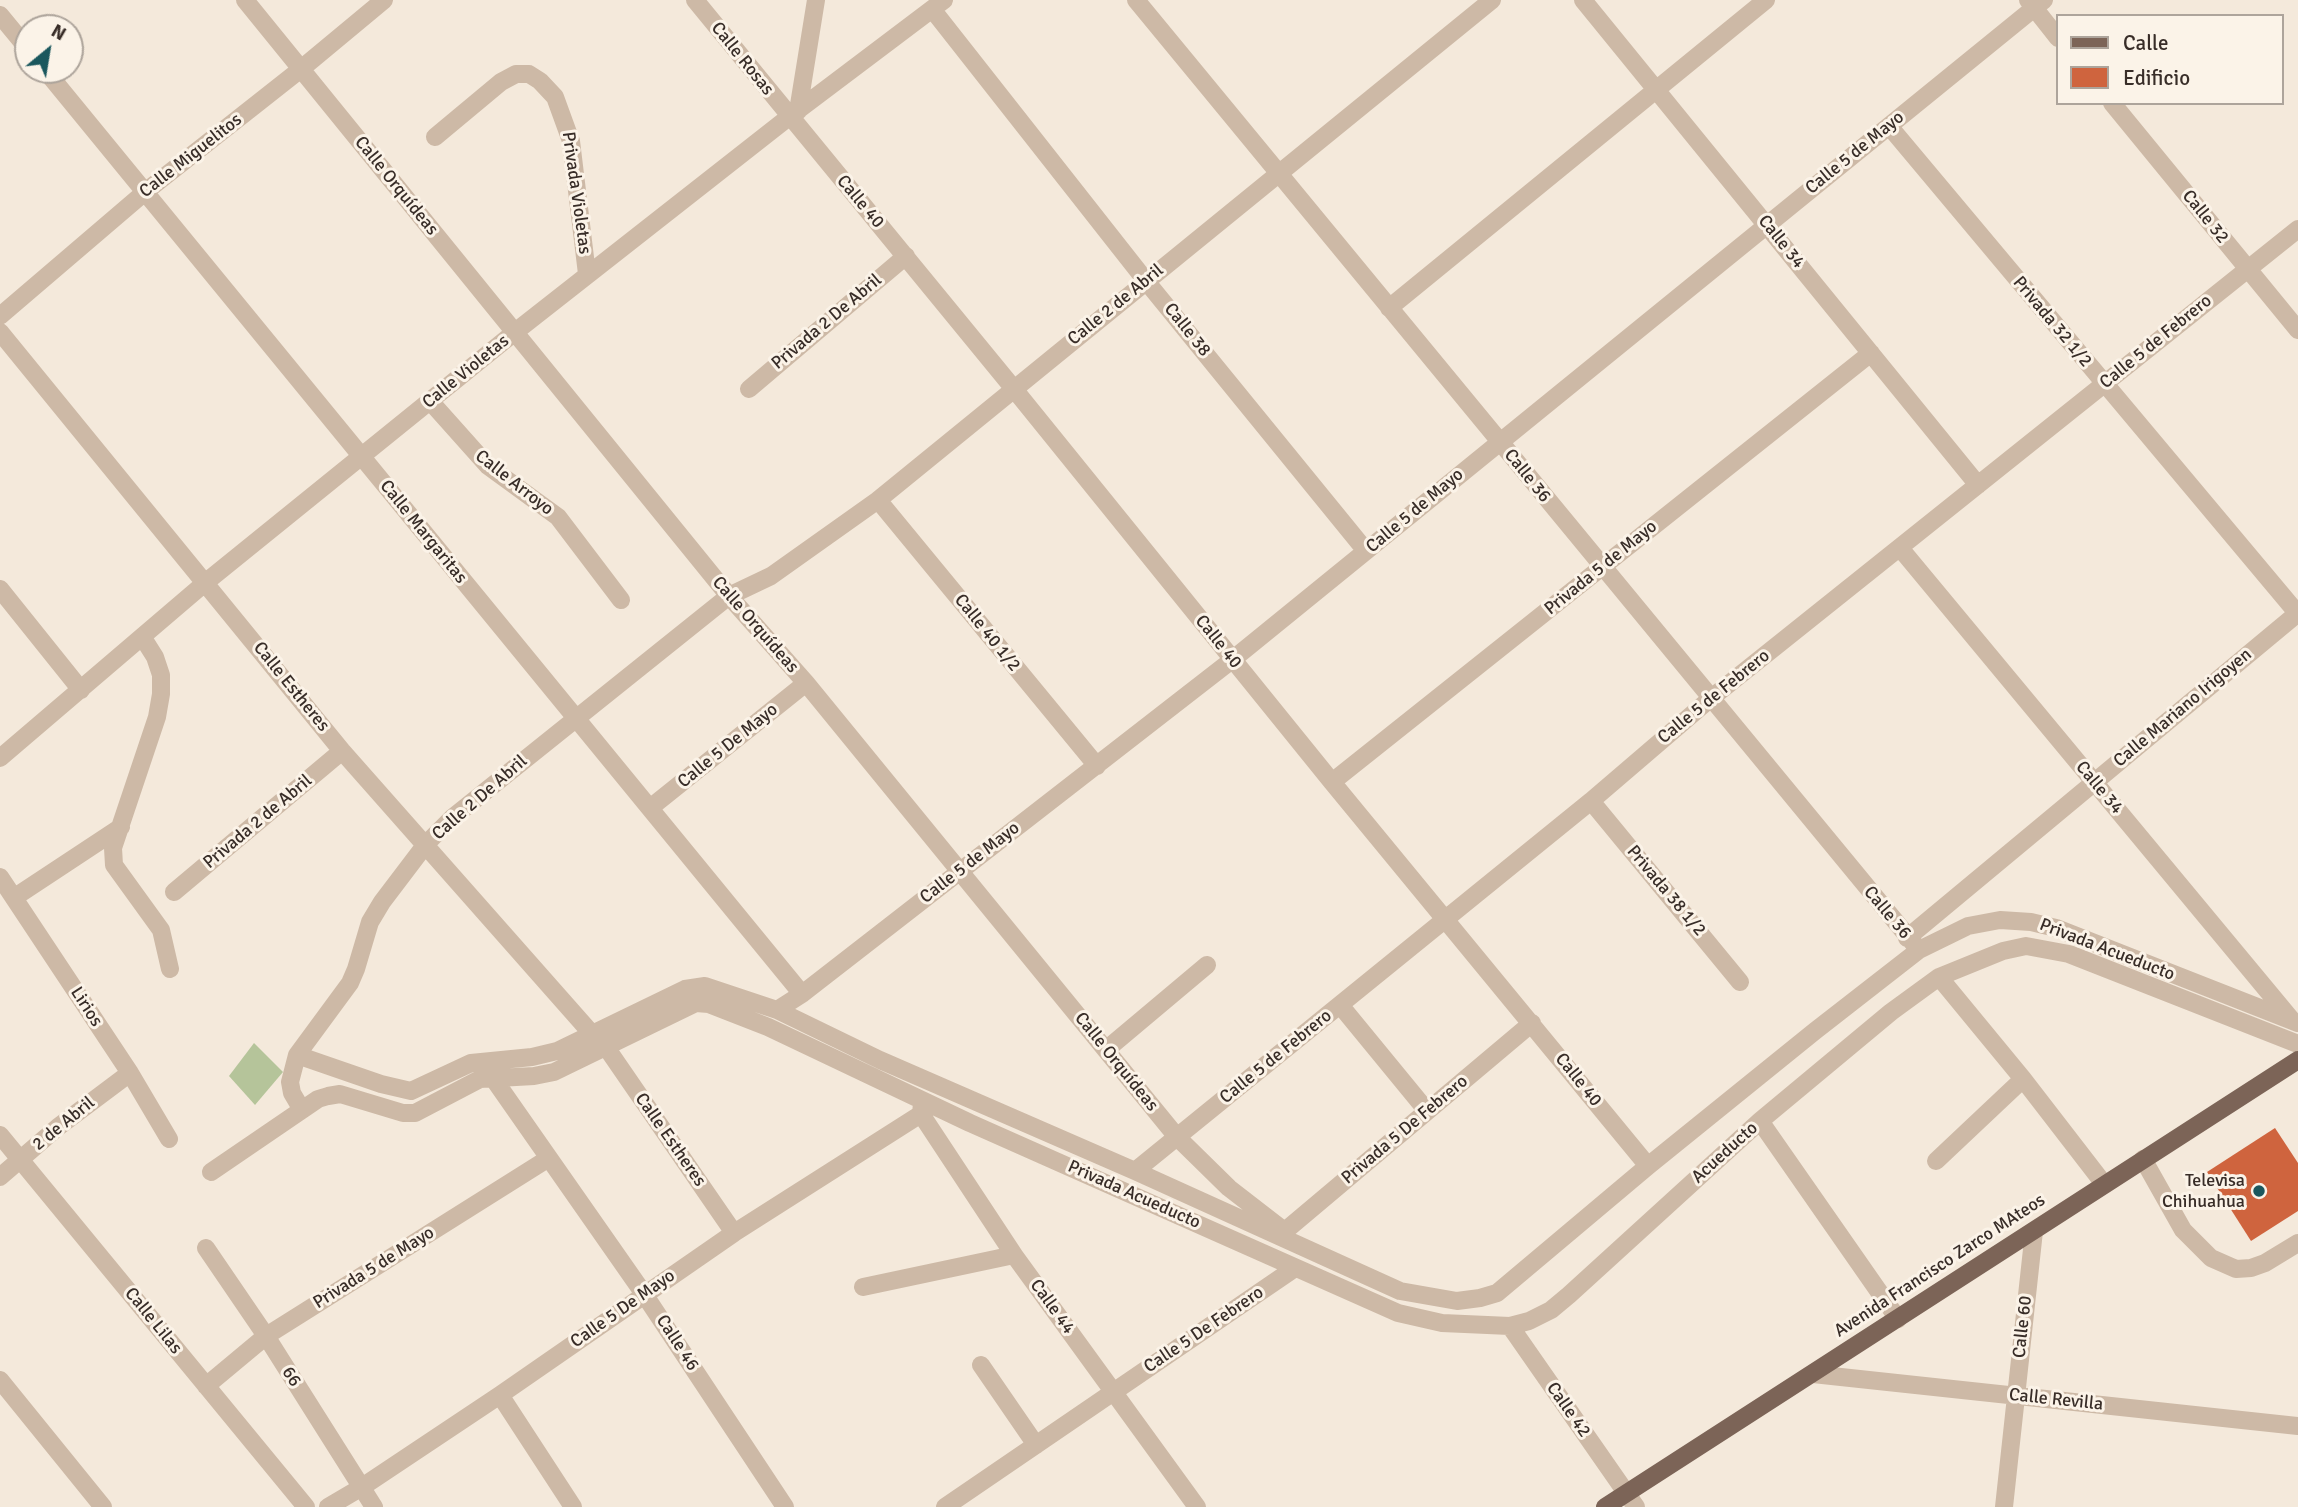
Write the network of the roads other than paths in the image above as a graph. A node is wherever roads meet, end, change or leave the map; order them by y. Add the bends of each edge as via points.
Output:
1 (245, 0) edge
2 (384, 0) edge
3 (695, 0) edge
4 (816, 0) edge
5 (1136, 0) edge
6 (1492, 0) edge
7 (1583, 0) edge
8 (1766, 0) edge
9 (2035, 3) edge
10 (938, 5) edge
11 (0, 15) edge
12 (14, 32) edge
13 (2056, 35) edge
14 (301, 69) junction
15 (56, 84) edge
16 (1656, 90) junction
17 (2114, 105) edge
18 (793, 114) junction
19 (1889, 125) junction
20 (435, 137) dead end
21 (1278, 173) junction
22 (145, 192) junction
23 (1766, 225) junction
24 (2298, 229) edge
25 (905, 256) junction
26 (2248, 269) junction
27 (587, 274) junction
28 (1146, 281) junction
29 (1389, 308) junction
30 (0, 316) edge
31 (2298, 330) edge
32 (0, 332) edge
33 (515, 332) junction
34 (1871, 353) junction
35 (2104, 384) junction
36 (749, 389) dead end
37 (1014, 389) junction
38 (430, 401) junction
39 (1499, 441) junction
40 (361, 456) junction
41 (1978, 485) junction
42 (878, 499) junction
43 (1900, 548) junction
44 (1366, 551) junction
45 (1602, 567) junction
46 (206, 582) junction
47 (0, 589) edge
48 (729, 596) junction
49 (621, 600) dead end
50 (2298, 614) edge
51 (143, 638) junction
52 (1232, 660) junction
53 (806, 683) junction
54 (81, 690) junction
55 (1710, 699) junction
56 (575, 718) junction
57 (342, 751) junction
58 (0, 758) edge
59 (1097, 766) junction
60 (1332, 782) junction
61 (2094, 783) junction
62 (1591, 801) junction
63 (650, 808) junction
64 (121, 827) junction
65 (426, 844) junction
66 (960, 871) junction
67 (0, 877) edge
68 (174, 892) dead end
69 (15, 897) junction
70 (1445, 920) junction
71 (1913, 944) junction
72 (1207, 965) dead end
73 (170, 969) dead end
74 (1939, 977) junction
75 (1740, 982) dead end
76 (802, 994) junction
77 (1340, 1005) junction
78 (776, 1010) junction
79 (1531, 1023) junction
80 (2296, 1025) edge
81 (592, 1034) junction
82 (2298, 1044) edge
83 (606, 1047) junction
84 (1107, 1049) junction
85 (297, 1055) junction
86 (2298, 1060) edge
87 (130, 1073) junction
88 (493, 1078) junction
89 (2023, 1079) junction
90 (921, 1107) junction
91 (302, 1111) junction
92 (1427, 1111) junction
93 (1760, 1121) junction
94 (0, 1135) edge
95 (1177, 1138) junction
96 (169, 1139) dead end
97 (549, 1158) junction
98 (2143, 1159) junction
99 (20, 1160) junction
100 (1936, 1161) dead end
101 (1648, 1166) junction
102 (1135, 1171) junction
103 (211, 1172) dead end
104 (0, 1177) edge
105 (2104, 1184) junction
106 (1203, 1201) junction
107 (1194, 1221) junction
108 (2034, 1231) junction
109 (734, 1233) junction
110 (1282, 1233) junction
111 (2298, 1243) edge
112 (206, 1248) dead end
113 (1014, 1255) junction
114 (1295, 1268) junction
115 (863, 1287) dead end
116 (1497, 1293) joint
117 (644, 1294) junction
118 (1898, 1319) junction
119 (1510, 1326) junction
120 (265, 1336) junction
121 (981, 1365) dead end
122 (1813, 1374) junction
123 (0, 1380) edge
124 (206, 1386) junction
125 (1114, 1392) junction
126 (500, 1395) junction
127 (2016, 1396) junction
128 (2298, 1426) edge
129 (1036, 1445) junction
130 (365, 1500) edge
131 (1631, 1500) edge
132 (103, 1507) edge
133 (306, 1507) edge
134 (328, 1507) edge
135 (573, 1507) edge
136 (785, 1507) edge
137 (945, 1507) edge
138 (1197, 1507) edge
139 (1605, 1507) edge
140 (2004, 1507) edge

1 - 14 street, Calle Orquídeas
2 - 14 street, Calle Miguelitos
3 - 18 street, Calle Rosas
4 - 18 street
5 - 21 street, Calle 36
6 - 21 street, Calle 2 de Abril
7 - 16 street, Calle 34
8 - 16 street
9 - 13 street
9 - 19 street, Calle 5 de Mayo
10 - 18 street, Calle Violetas
10 - 28 street, Calle 38
11 - 12 street
14 - 22 street, Calle Miguelitos
14 - 33 street, Calle Orquídeas
15 - 22 street, Calle Margaritas
16 - 23 street, Calle 34
16 - 29 street
17 - 26 street, Calle 32
18 - 25 street, Calle 40
18 - 27 street, Calle Violetas
19 - 23 street, Calle 5 de Mayo
19 - 35 street, Privada 32 1/2
20 - 27 street, Privada Violetas via 516,74 529,74 540,81 555,97 570,141
21 - 28 street, Calle 2 de Abril
21 - 29 street, Calle 36
22 - 30 street, Calle Miguelitos
22 - 40 street, Calle Margaritas
23 - 34 street, Calle 34
23 - 39 street, Calle 5 de Mayo
24 - 26 street, Calle 5 de Febrero
25 - 36 street, Privada 2 De Abril
25 - 37 street, Calle 40
26 - 31 street, Calle 32
26 - 35 street, Calle 5 de Febrero
27 - 33 street, Calle Violetas
28 - 37 street, Calle 2 de Abril
28 - 44 street, Calle 38
29 - 39 street, Calle 36
32 - 46 street, Calle Estheres
33 - 38 street, Calle Violetas
33 - 48 street, Calle Orquídeas
34 - 41 street, Calle 34
34 - 45 street, Privada 5 de Mayo
35 - 41 street, Calle 5 de Febrero
35 - 50 street, Privada 32 1/2
37 - 42 street, Calle 2 de Abril
37 - 52 street, Calle 40
38 - 40 street, Calle Violetas
38 - 49 street, Calle Arroyo via 488,466 558,517
39 - 44 street, Calle 5 de Mayo
39 - 45 street, Calle 36
40 - 46 street, Calle Violetas
40 - 56 street, Calle Margaritas
41 - 43 street, Calle 5 de Febrero
42 - 48 street, Calle 2 de Abril via 771,576
42 - 59 street, Calle 40 1/2
43 - 55 street, Calle 5 de Febrero
43 - 61 street, Calle 34
44 - 52 street, Calle 5 de Mayo
45 - 55 street, Calle 36
45 - 60 street, Privada 5 de Mayo
46 - 51 street, Calle Violetas
46 - 57 street, Calle Estheres
47 - 54 street
48 - 53 street, Calle Orquídeas
48 - 56 street, Calle 2 De Abril
50 - 61 street, Calle Mariano Irigoyen
51 - 54 street, Calle Violetas
51 - 64 street via 155,657 162,694
52 - 59 street, Calle 5 de Mayo
52 - 60 street, Calle 40
53 - 63 street, Calle 5 De Mayo
53 - 66 street, Calle Orquídeas
54 - 58 street, Calle Violetas
55 - 62 street, Calle 5 de Febrero
55 - 71 street, Calle 36
56 - 63 street, Calle Margaritas
56 - 65 street, Calle 2 De Abril
57 - 65 street, Calle Estheres
57 - 68 street, Privada 2 de Abril
59 - 66 street, Calle 5 de Mayo
60 - 70 street, Calle 40
61 - 71 street, Calle Mariano Irigoyen
61 - 80 street, Calle 34
62 - 70 street, Calle 5 de Febrero
62 - 75 street, Privada 38 1/2
63 - 76 street, Calle Margaritas
64 - 69 street
64 - 73 street via 113,848 114,864 161,930
65 - 81 street, Calle Estheres
65 - 85 street, Calle 2 De Abril via 370,922 350,983
66 - 76 street, Calle 5 de Mayo
66 - 84 street, Calle Orquídeas
67 - 69 street, Lirios
69 - 87 street, Lirios
70 - 77 street, Calle 5 de Febrero
70 - 79 street, Calle 40
71 - 80 street, Privada Acueducto via 2000,920 2031,922
71 - 101 street, Acueducto
72 - 84 street
74 - 82 street, Privada Acueducto via 2003,951 2026,946 2048,949
74 - 89 street
74 - 93 street, Acueducto
76 - 78 street, Calle 5 de Mayo
77 - 92 street
77 - 95 street, Calle 5 de Febrero
78 - 81 street, Privada Acueducto via 695,986
78 - 102 street, Privada Acueducto
79 - 92 street, Privada 5 De Febrero
79 - 101 street, Calle 40
81 - 85 street, Privada Acueducto via 532,1057 471,1063 411,1091
83 - 88 street, Privada Acueducto via 554,1073
83 - 90 street, Privada Acueducto via 696,1003 709,1004 768,1027
83 - 109 street, Calle Estheres
84 - 95 street, Calle Orquídeas
85 - 91 street via 290,1082
86 - 98 main road, Avenida Francisco Zarco MAteos
87 - 96 street, Lirios
87 - 99 street, 2 de Abril
88 - 91 street, Privada Acueducto via 480,1079 415,1113 340,1094 318,1099
88 - 97 street, Calle 46
89 - 100 street
89 - 105 street
90 - 107 street, Privada Acueducto
90 - 109 street, Calle 5 De Mayo
90 - 113 street, Calle 44
91 - 103 street
92 - 110 street, Privada 5 De Febrero
93 - 118 street
93 - 119 street, Acueducto via 1569,1295 1550,1310
94 - 99 street, Calle Lilas
95 - 102 street, Calle 5 de Febrero
95 - 110 street, Calle Orquídeas
97 - 117 street, Calle 46
97 - 120 street, Privada 5 de Mayo
98 - 105 main road, Avenida Francisco Zarco MAteos
98 - 111 street via 2183,1230 2211,1258 2236,1269 2251,1268
99 - 104 street, 2 de Abril
99 - 124 street, Calle Lilas
101 - 116 street, Acueducto
102 - 106 street, Privada Acueducto
105 - 108 main road, Avenida Francisco Zarco MAteos
106 - 107 street
106 - 110 street, Privada Acueducto
107 - 114 street, Privada Acueducto
108 - 118 main road, Avenida Francisco Zarco MAteos
108 - 127 street, Calle 60
109 - 117 street, Calle 5 De Mayo
110 - 116 street, Privada Acueducto via 1400,1291 1457,1301
112 - 120 street, 66
113 - 115 street
113 - 125 street, Calle 44
114 - 119 street, Privada Acueducto via 1419,1319
114 - 125 street, Calle 5 De Febrero
117 - 126 street, Calle 5 De Mayo
117 - 136 street, Calle 46
118 - 122 main road, Avenida Francisco Zarco MAteos
119 - 131 street, Calle 42
120 - 124 street, Privada 5 de Mayo
120 - 130 street, 66
121 - 129 street
122 - 127 street, Calle Revilla
122 - 131 main road, Avenida Francisco Zarco MAteos
123 - 132 street
124 - 133 street, Calle Lilas
125 - 129 street, Calle 5 De Febrero
125 - 138 street, Calle 44
126 - 130 street, Calle 5 De Mayo
126 - 135 street
127 - 128 street, Calle Revilla
127 - 140 street, Calle 60
129 - 137 street, Calle 5 De Febrero
130 - 134 street, Calle 5 De Mayo
131 - 139 main road, Avenida Francisco Zarco MAteos

